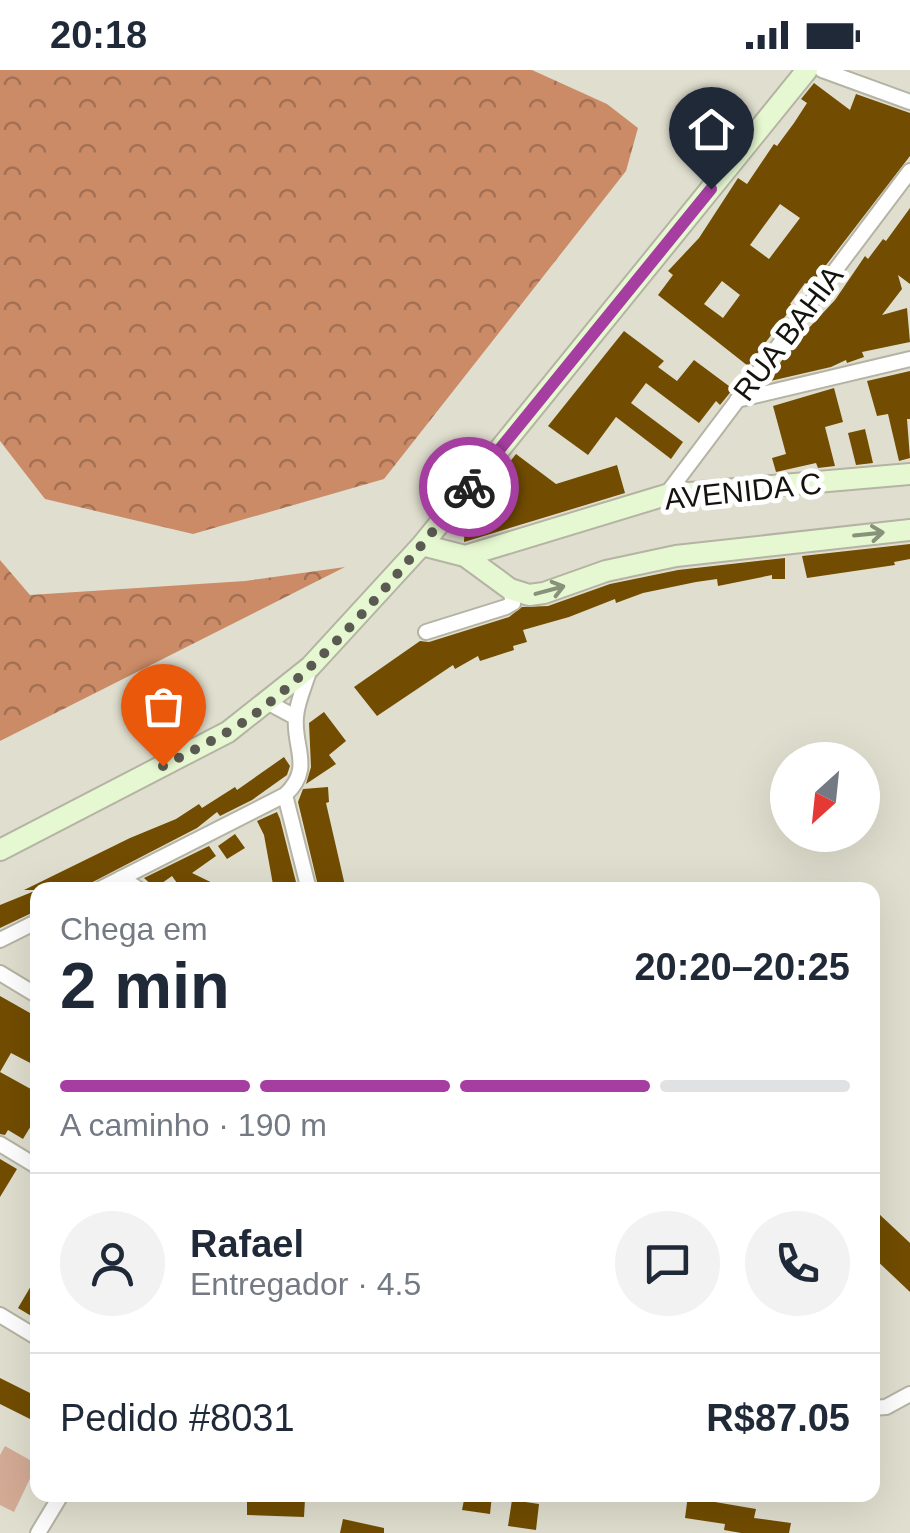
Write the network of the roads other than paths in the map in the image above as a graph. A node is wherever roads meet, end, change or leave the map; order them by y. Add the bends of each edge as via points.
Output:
1 (807, 70) edge
2 (822, 70) edge
3 (910, 102) edge
4 (910, 171) edge
5 (910, 359) edge
6 (736, 400) junction
7 (910, 474) edge
8 (666, 495) junction
9 (910, 530) edge
10 (422, 545) junction
11 (465, 556) junction
12 (510, 589) junction
13 (426, 632) dead end
14 (310, 667) junction
15 (269, 702) junction
16 (296, 717) junction
17 (285, 795) junction
18 (0, 850) edge
19 (121, 878) junction
20 (113, 882) edge
21 (127, 882) edge
22 (307, 882) edge
23 (30, 925) edge
24 (0, 940) edge
25 (0, 973) edge
26 (30, 991) edge
27 (0, 1144) edge
28 (30, 1163) edge
29 (0, 1315) edge
30 (30, 1333) edge
31 (910, 1394) edge
32 (880, 1407) edge
33 (57, 1502) edge
34 (38, 1533) edge

1 - 10 main road
2 - 3 street
4 - 6 street, RUA BAHIA
5 - 6 street
6 - 8 street, RUA BAHIA
7 - 8 main road, AVENIDA C
8 - 11 main road, AVENIDA C
12 -> 9 main road, AVENIDA C via 544,593 676,556
10 - 11 main road
10 - 14 main road
11 - 12 main road
12 - 13 street via 513,603 506,607
14 - 15 main road
14 - 16 street
15 - 16 street
15 - 18 main road via 228,732
16 - 17 street via 300,776
17 - 19 street
17 - 22 street
19 - 20 street
19 - 21 street
23 - 24 street
25 - 26 street
27 - 28 street
29 - 30 street
31 - 32 street
33 - 34 street

